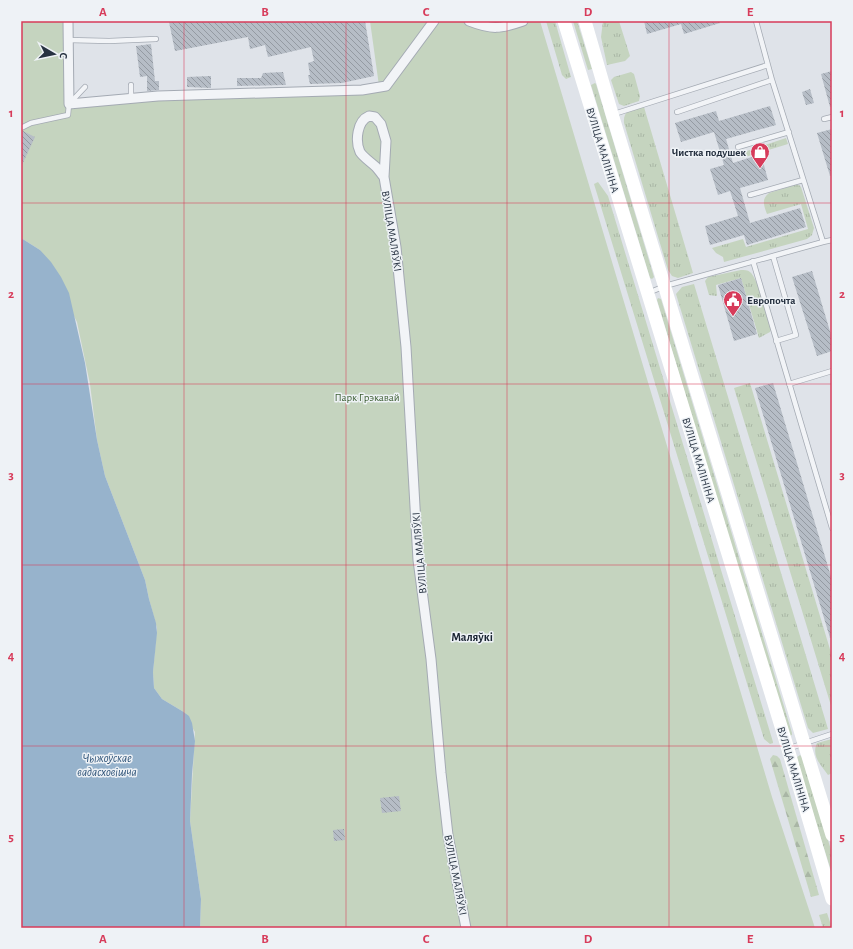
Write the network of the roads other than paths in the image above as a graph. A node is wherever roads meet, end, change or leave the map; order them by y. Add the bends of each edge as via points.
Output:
1 (68, 21) edge
2 (434, 21) edge
3 (469, 21) edge
4 (523, 21) edge
5 (564, 21) edge
6 (585, 21) edge
7 (756, 21) edge
8 (156, 39) dead end
9 (68, 40) junction
10 (768, 65) junction
11 (772, 80) junction
12 (131, 85) dead end
13 (85, 86) dead end
14 (131, 98) junction
15 (69, 104) junction
16 (677, 112) dead end
17 (612, 114) junction
18 (832, 117) edge
19 (824, 119) dead end
20 (21, 128) edge
21 (789, 132) junction
22 (738, 147) dead end
23 (384, 177) junction
24 (803, 180) junction
25 (750, 196) dead end
26 (832, 240) edge
27 (823, 242) junction
28 (773, 256) junction
29 (753, 261) junction
30 (665, 286) junction
31 (648, 293) junction
32 (776, 340) junction
33 (832, 372) edge
34 (789, 384) junction
35 (832, 528) edge
36 (832, 734) edge
37 (804, 743) junction
38 (788, 749) junction
39 (832, 835) edge
40 (832, 899) edge
41 (466, 928) edge

1 - 9 street
2 - 14 street via 386,86 362,90
3 - 4 street via 492,28 507,27
5 - 31 main road, ВУЛІЦА МАЛІНІНА
6 - 17 main road, ВУЛІЦА МАЛІНІНА
7 - 10 lane
8 - 9 lane
9 - 15 street
10 - 11 lane
10 - 17 lane
11 - 16 lane
11 - 21 lane
12 - 14 lane
13 - 15 lane
14 - 15 street
15 - 20 lane via 68,116 32,123
17 - 30 main road, ВУЛІЦА МАЛІНІНА
18 - 19 lane
21 - 22 lane
21 - 24 lane
23 - 23 street, ВУЛІЦА МАЛЯЎКІ via 384,133 375,117 369,116 360,124 358,143 361,153
23 - 41 street, ВУЛІЦА МАЛЯЎКІ via 396,247 406,347 418,560 441,773 448,835
24 - 25 lane
24 - 27 lane
26 - 27 lane
27 - 28 lane
28 - 29 lane
28 - 32 lane via 796,335
29 - 30 lane
29 - 32 lane
30 - 31 lane
30 - 37 main road, ВУЛІЦА МАЛІНІНА
31 - 38 main road, ВУЛІЦА МАЛІНІНА
32 - 34 lane
33 - 34 lane
34 - 35 lane
36 - 37 lane
37 - 38 lane
37 - 39 main road, ВУЛІЦА МАЛІНІНА
38 - 40 main road, ВУЛІЦА МАЛІНІНА

